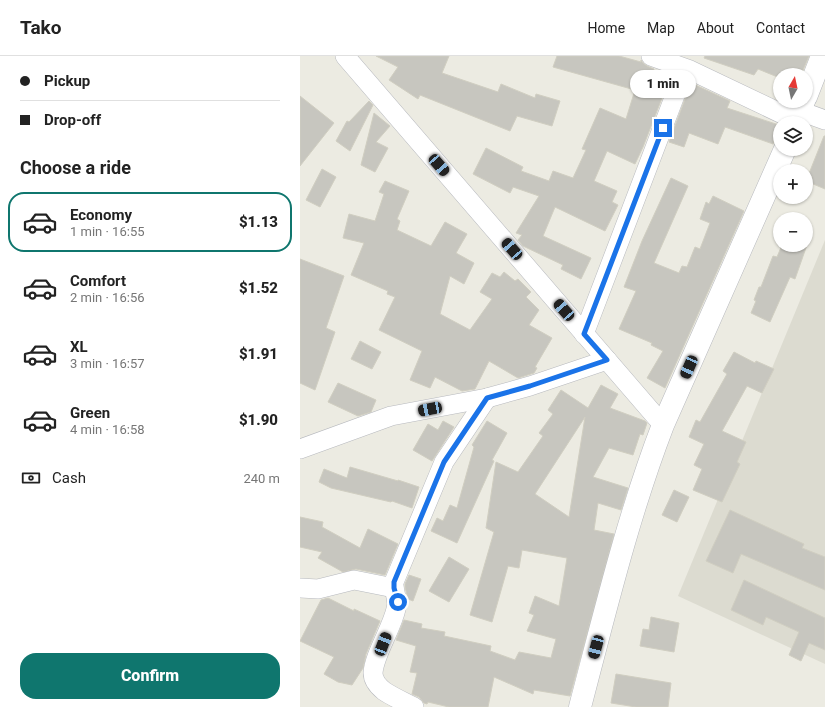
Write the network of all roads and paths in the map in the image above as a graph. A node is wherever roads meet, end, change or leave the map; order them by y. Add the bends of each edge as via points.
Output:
1 (345, 56) edge
2 (651, 56) edge
3 (822, 56) edge
4 (690, 65) edge
5 (801, 111) edge
6 (825, 120) edge
7 (782, 156) edge
8 (584, 334) junction
9 (607, 360) junction
10 (487, 398) junction
11 (663, 425) junction
12 (300, 449) edge
13 (300, 588) edge
14 (394, 588) junction
15 (414, 707) edge
16 (580, 707) edge

1 - 8 street
2 - 4 street
3 - 5 street
4 - 5 street
4 - 8 street
5 - 6 street
7 - 11 street
8 - 9 street
9 - 10 street
9 - 11 street
10 - 12 street via 391,416
10 - 14 street via 444,462 394,582
11 - 16 street via 615,572
13 - 14 street via 318,589 354,580
14 - 15 street via 398,602 373,674 376,683 384,690

